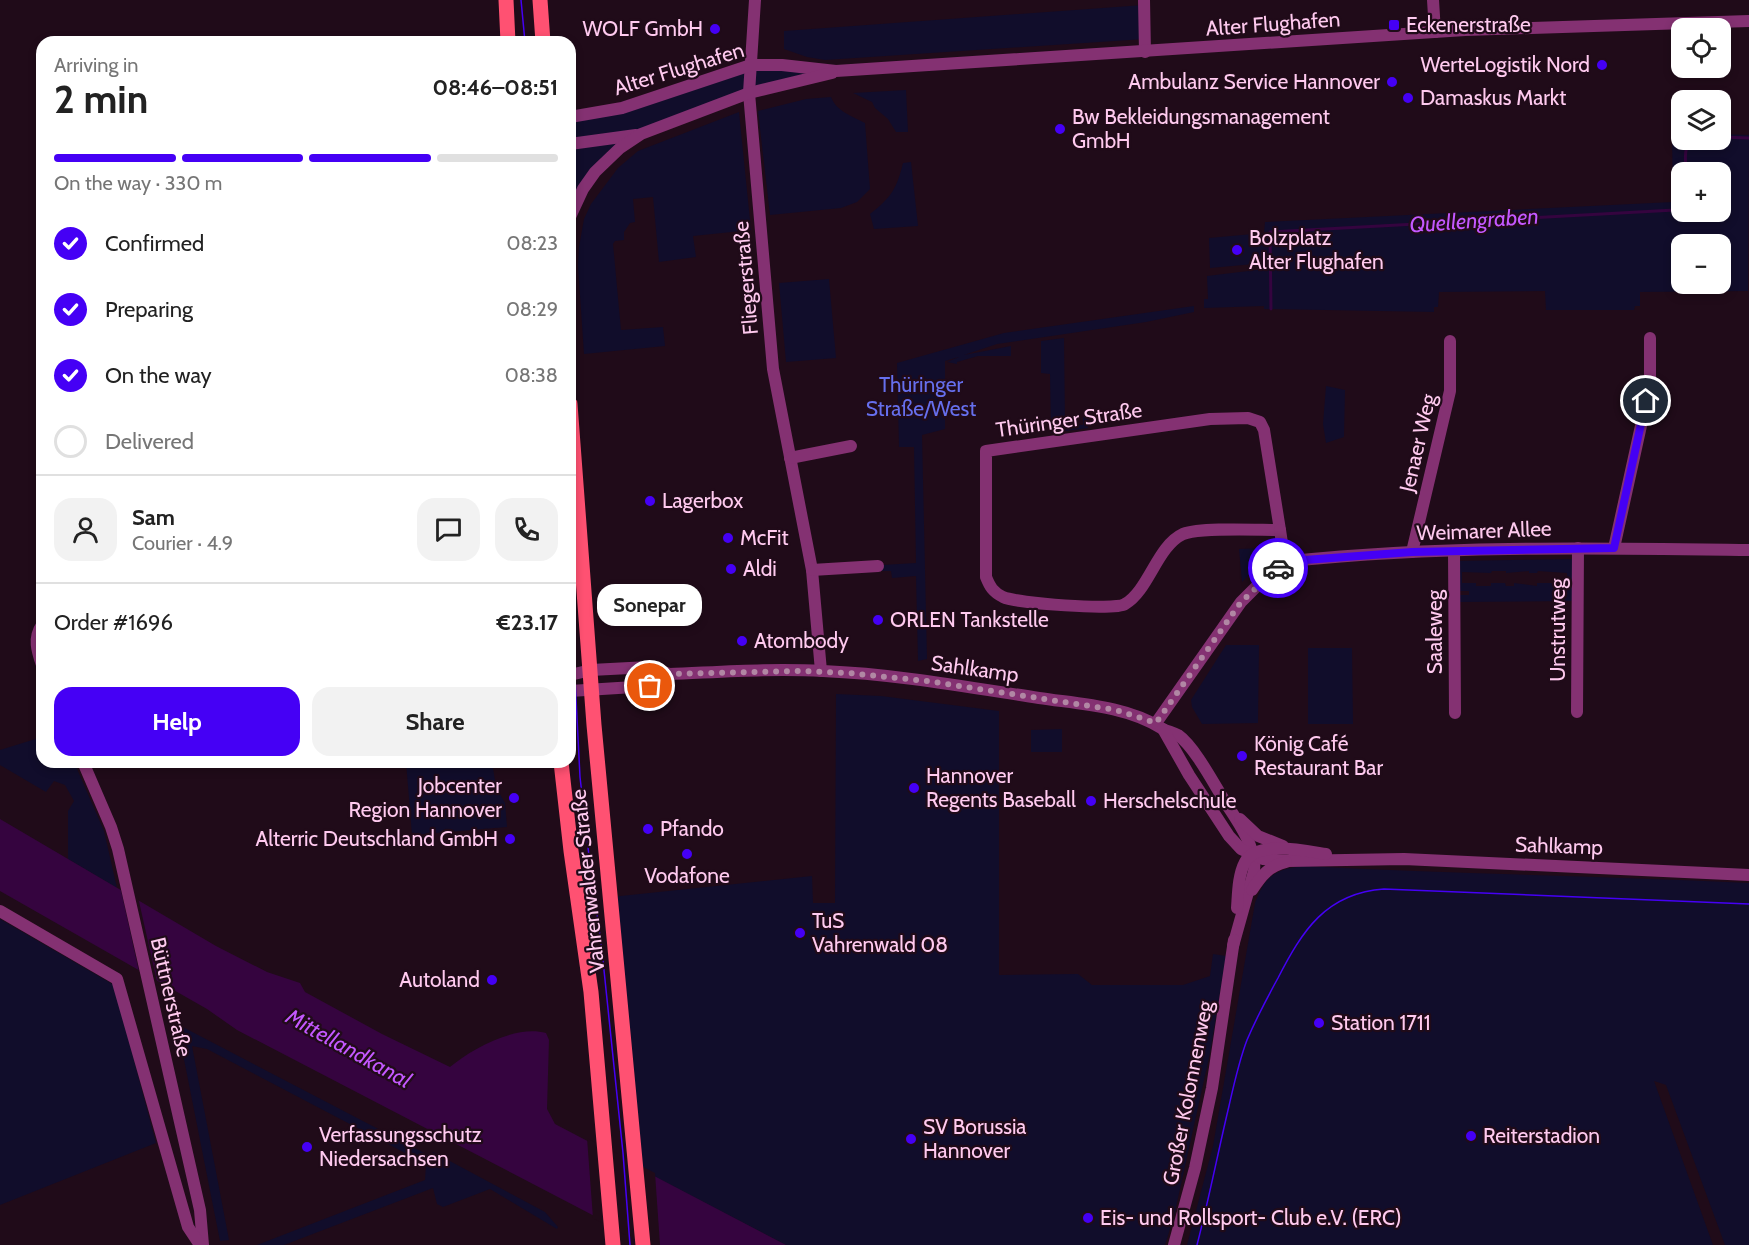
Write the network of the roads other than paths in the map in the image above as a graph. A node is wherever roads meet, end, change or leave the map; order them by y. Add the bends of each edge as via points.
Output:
1 (506, 0) edge
2 (540, 0) edge
3 (755, 0) edge
4 (1144, 0) edge
5 (1433, 0) edge
6 (1749, 21) edge
7 (1435, 32) junction
8 (508, 36) edge
9 (543, 36) edge
10 (1145, 52) junction
11 (751, 65) junction
12 (836, 71) junction
13 (749, 93) junction
14 (576, 116) edge
15 (641, 134) junction
16 (576, 143) edge
17 (576, 205) edge
18 (1650, 338) dead end
19 (1450, 341) dead end
20 (851, 446) dead end
21 (790, 458) junction
22 (576, 480) edge
23 (1280, 530) junction
24 (1578, 548) junction
25 (1614, 548) junction
26 (1749, 550) edge
27 (1412, 552) junction
28 (1454, 552) junction
29 (1285, 563) junction
30 (878, 566) dead end
31 (812, 570) junction
32 (591, 670) junction
33 (821, 671) junction
34 (576, 674) edge
35 (669, 674) junction
36 (591, 690) junction
37 (576, 691) edge
38 (1577, 712) dead end
39 (1455, 713) dead end
40 (1159, 726) junction
41 (86, 768) edge
42 (562, 768) edge
43 (1230, 809) junction
44 (1229, 836) junction
45 (1253, 854) junction
46 (1292, 855) junction
47 (1241, 874) junction
48 (1749, 875) edge
49 (1246, 898) junction
50 (0, 911) edge
51 (1233, 946) junction
52 (613, 1237) edge
53 (202, 1245) edge
54 (643, 1245) edge
55 (1174, 1245) edge

1 - 8 main road
2 - 9 main road
3 - 11 street, Fliegerstraße
4 - 10 street
5 - 7 street
6 - 7 street, Alter Flughafen
7 - 10 street, Alter Flughafen
10 - 12 street, Alter Flughafen
11 - 12 street, Alter Flughafen
11 - 13 street, Fliegerstraße
11 - 14 street, Alter Flughafen via 622,108
12 - 13 street, Alter Flughafen
13 - 15 street, Alter Flughafen
13 - 21 street, Fliegerstraße via 773,369
15 - 16 street, Alter Flughafen
15 - 17 street, Alter Flughafen via 595,172
18 - 25 street via 1650,386
19 - 27 street, Jenaer Weg via 1450,391
20 - 21 street
21 - 31 street, Fliegerstraße
22 - 32 main road, Vahrenwalder Straße
23 - 23 street, Thüringer Straße via 1264,430 1260,422 1248,418 1210,419 986,452 986,577 991,589 1013,601 1123,606 1182,535 1196,531
23 - 29 street, Thüringer Straße
24 - 25 street, Weimarer Allee
24 - 28 street, Weimarer Allee
24 - 38 street, Unstrutweg
25 - 26 street, Weimarer Allee
27 - 28 street, Weimarer Allee
27 - 29 street, Weimarer Allee
28 - 39 street, Saaleweg
29 - 40 street, Weimarer Allee via 1241,602
30 - 31 street
31 - 33 street, Fliegerstraße
32 - 34 street, Sahlkamp
32 - 35 street, Sahlkamp via 649,667
32 - 36 main road, Vahrenwalder Straße
33 - 35 street, Sahlkamp
33 - 40 street, Sahlkamp via 927,681 1116,710
35 - 36 street, Sahlkamp via 650,686
36 - 37 street, Sahlkamp
36 - 54 main road, Vahrenwalder Straße
40 - 43 street, Sahlkamp via 1188,745
40 - 44 street
41 - 53 street, Büttnerstraße via 111,827 121,863 200,1210
42 - 52 main road, Vahrenwalder Straße via 591,992
43 - 45 street, Sahlkamp
43 - 46 street, Sahlkamp via 1258,836
44 - 45 street via 1241,849
44 - 47 street, Großer Kolonnenweg
45 - 46 street, Sahlkamp via 1268,849
45 - 47 street, Großer Kolonnenweg
45 - 49 street, Großer Kolonnenweg via 1254,871
46 - 48 street, Sahlkamp
46 - 49 street via 1266,871
47 - 51 street, Großer Kolonnenweg
49 - 51 street, Großer Kolonnenweg
50 - 53 street, Büttnerstraße via 117,979 188,1227
51 - 55 street, Großer Kolonnenweg via 1212,1088

